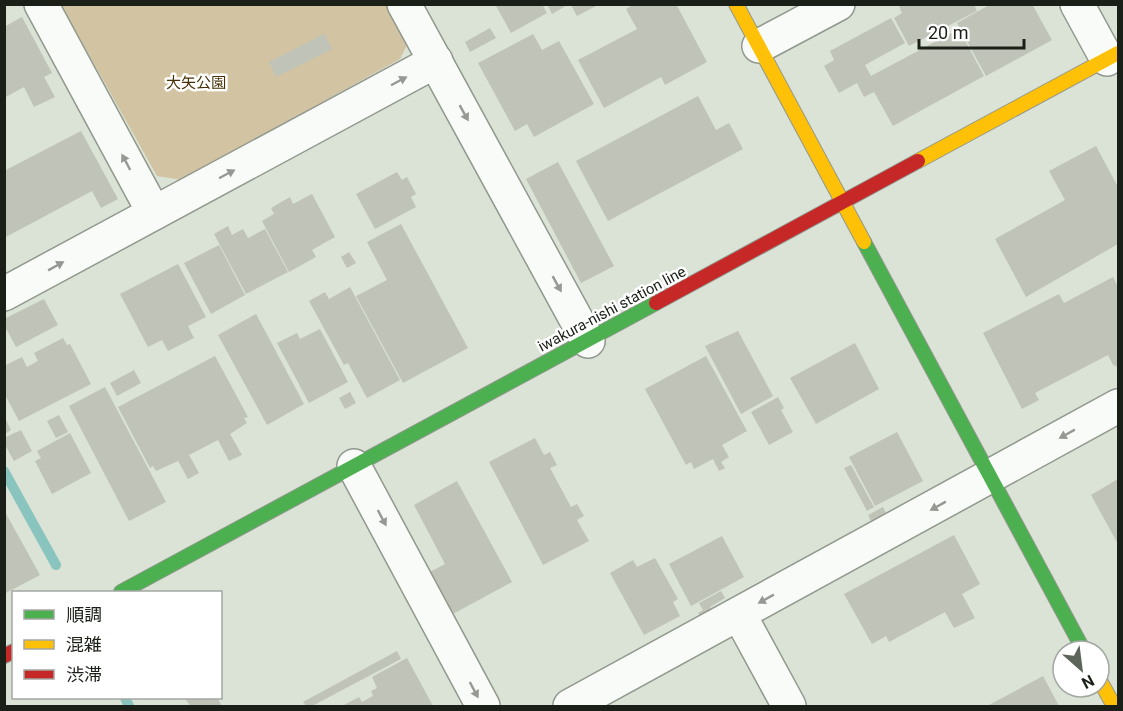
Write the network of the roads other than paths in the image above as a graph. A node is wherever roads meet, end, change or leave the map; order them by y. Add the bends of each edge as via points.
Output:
1 (41, 4) edge
2 (404, 4) edge
3 (736, 4) edge
4 (838, 4) edge
5 (1077, 4) edge
6 (759, 46) junction
7 (1113, 56) edge
8 (436, 62) junction
9 (843, 203) junction
10 (154, 213) junction
11 (4, 294) edge
12 (588, 340) junction
13 (1119, 406) edge
14 (354, 466) junction
15 (989, 477) junction
16 (123, 591) edge
17 (739, 614) junction
18 (1077, 639) edge
19 (483, 706) edge
20 (570, 706) edge
21 (789, 706) edge

10 -> 1 street
2 - 8 street
3 - 6 main road
4 - 6 street
5 - 7 street
6 - 9 main road
7 - 9 main road, iwakura-nishi station line
10 -> 8 street
8 -> 12 street
9 - 12 main road, iwakura-nishi station line
9 - 15 main road
11 -> 10 street
12 - 14 main road, iwakura-nishi station line
13 -> 15 street
14 - 16 main road, iwakura-nishi station line
14 -> 19 street
15 -> 17 street
15 - 18 main road
17 - 20 street
17 - 21 street

